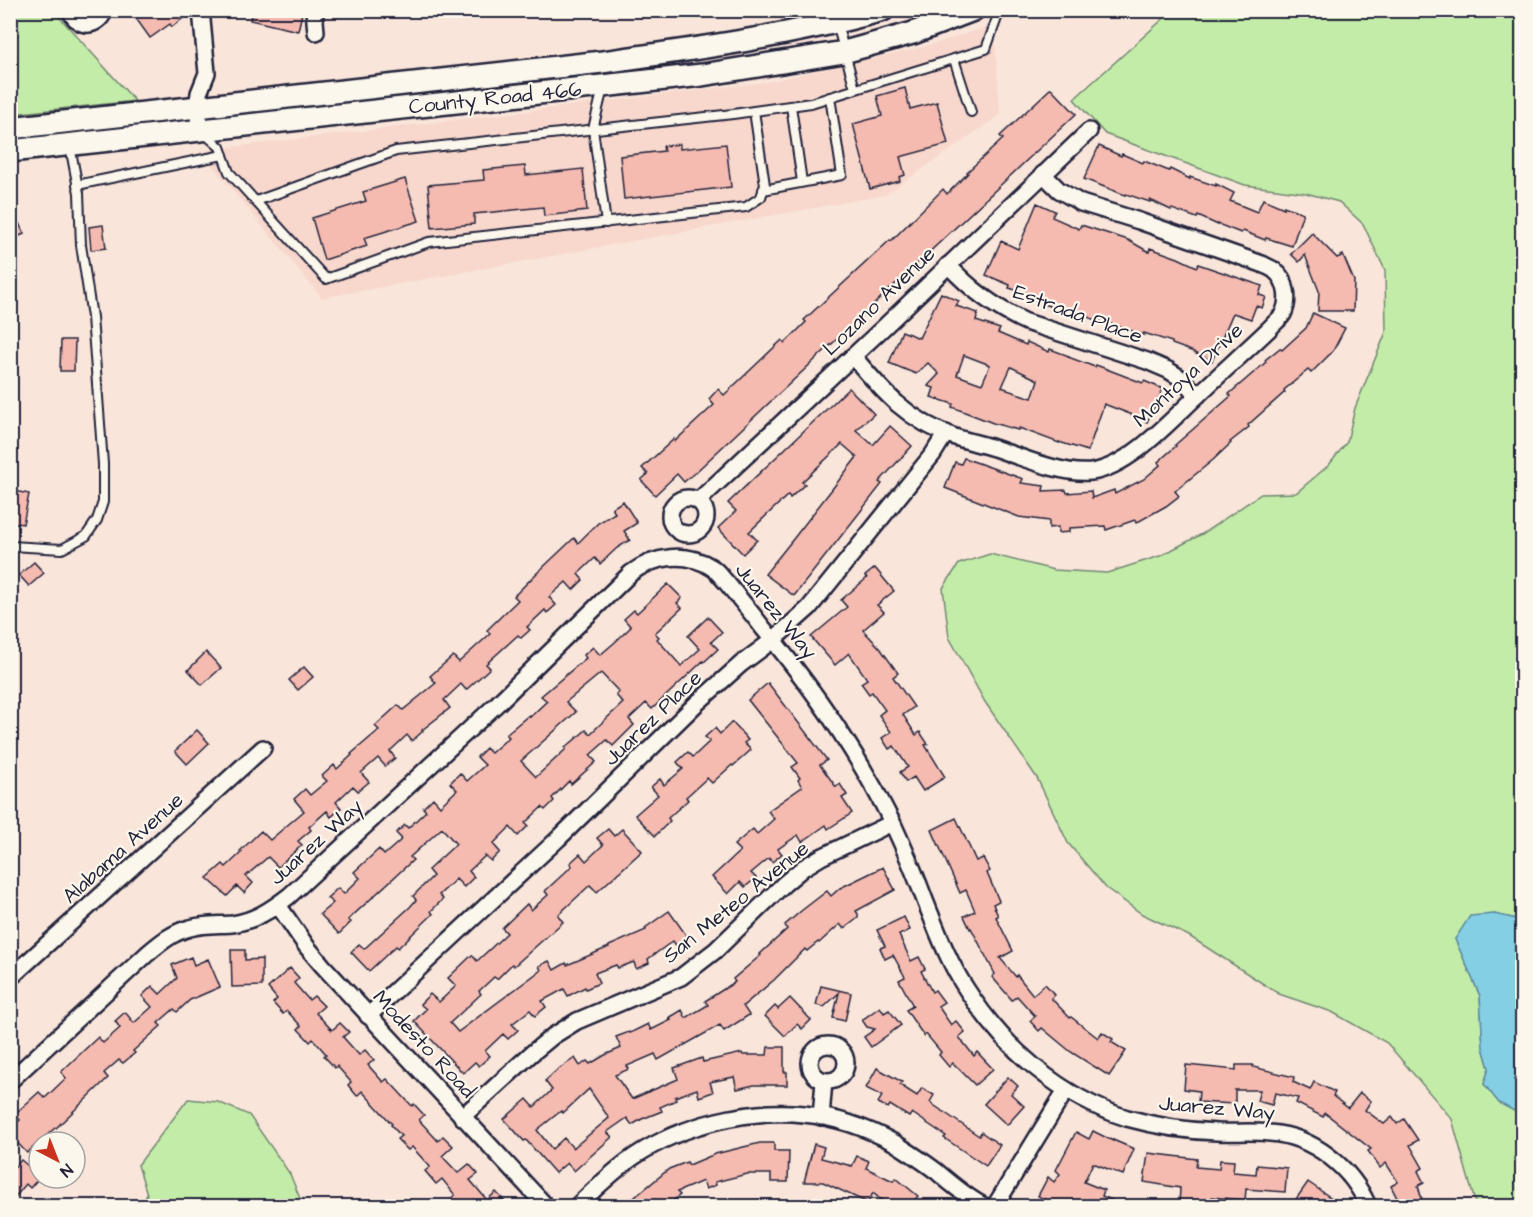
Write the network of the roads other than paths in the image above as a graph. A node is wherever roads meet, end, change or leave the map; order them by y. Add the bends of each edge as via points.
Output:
1 (70, 10) edge
2 (105, 10) edge
3 (201, 10) edge
4 (314, 10) edge
5 (883, 10) edge
6 (973, 10) edge
7 (1000, 10) edge
8 (837, 24) junction
9 (316, 32) dead end
10 (844, 52) junction
11 (954, 59) junction
12 (604, 86) junction
13 (855, 89) junction
14 (830, 97) junction
15 (791, 106) junction
16 (197, 108) junction
17 (754, 111) junction
18 (970, 112) dead end
19 (10, 128) edge
20 (593, 129) junction
21 (200, 130) junction
22 (1089, 131) dead end
23 (69, 144) junction
24 (10, 151) edge
25 (223, 155) junction
26 (1043, 174) junction
27 (802, 182) junction
28 (77, 185) junction
29 (763, 190) junction
30 (256, 201) junction
31 (606, 223) junction
32 (948, 265) junction
33 (853, 356) junction
34 (1198, 395) junction
35 (946, 433) junction
36 (698, 501) dead end
37 (11, 546) edge
38 (773, 640) junction
39 (263, 748) dead end
40 (892, 823) junction
41 (278, 905) junction
42 (10, 978) edge
43 (368, 1016) junction
44 (10, 1081) edge
45 (824, 1081) dead end
46 (1066, 1090) junction
47 (462, 1117) junction
48 (821, 1117) junction
49 (546, 1206) edge
50 (577, 1206) edge
51 (984, 1206) edge
52 (995, 1206) edge
53 (1368, 1206) edge

1 - 2 street via 74,18 85,24 97,21
3 - 16 street via 207,73
4 - 9 street
5 - 8 main road, County Road 466
6 - 10 main road, County Road 466 via 913,33
7 - 11 lane via 986,49
8 - 10 lane
8 - 16 main road, County Road 466 via 602,62
10 - 12 main road, County Road 466
10 - 13 lane
11 - 13 lane
11 - 18 lane
12 - 20 lane
12 - 21 main road, County Road 466
13 - 14 lane
14 - 15 lane
14 - 27 lane via 842,174
15 - 17 lane
15 - 27 lane
16 - 19 main road, County Road 466
16 - 21 street
17 - 20 lane
17 - 29 lane
20 - 30 lane via 396,151
20 - 31 lane
21 - 23 main road, County Road 466
21 - 25 lane via 220,147
22 - 26 street, Lozano Avenue
23 - 24 main road, County Road 466
23 - 28 lane
25 - 28 lane
25 - 30 lane via 230,172
26 - 32 street, Lozano Avenue
26 - 34 street, Montoya Drive via 1059,190 1081,203 1262,264 1281,277 1287,301 1282,315
27 - 29 lane
28 - 37 lane via 92,317 103,502 86,536 62,549
29 - 31 lane via 761,197 746,207
30 - 31 lane via 326,279 429,242
32 - 33 street, Lozano Avenue
32 - 34 street, Estrada Place via 978,294 1008,314 1147,361 1179,377
33 - 35 street, Montoya Drive via 896,404
33 - 36 street, Lozano Avenue
34 - 35 street, Montoya Drive via 1151,440 1120,462 1090,472 1050,466
35 - 38 street, Juarez Place via 826,589
38 - 40 street, Juarez Way via 834,722
38 - 41 street, Juarez Way via 713,568 684,557 642,565
38 - 43 street, Juarez Place via 696,704
39 - 42 street, Alabama Avenue
40 - 46 street, Juarez Way via 952,965 968,992 1008,1043
40 - 47 street, San Meteo Avenue via 803,868 716,950 681,977 553,1035
41 - 43 street, Modesto Road via 312,954
41 - 44 street, Juarez Way via 253,919 198,926 169,936
43 - 47 street, Modesto Road
45 - 48 street
46 - 52 street
46 - 53 street, Juarez Way via 1126,1118 1170,1128 1274,1133 1296,1139 1320,1149 1338,1164 1355,1182
47 - 49 street, Modesto Road
48 - 50 street via 752,1114 680,1132 633,1157
48 - 51 street via 894,1143

